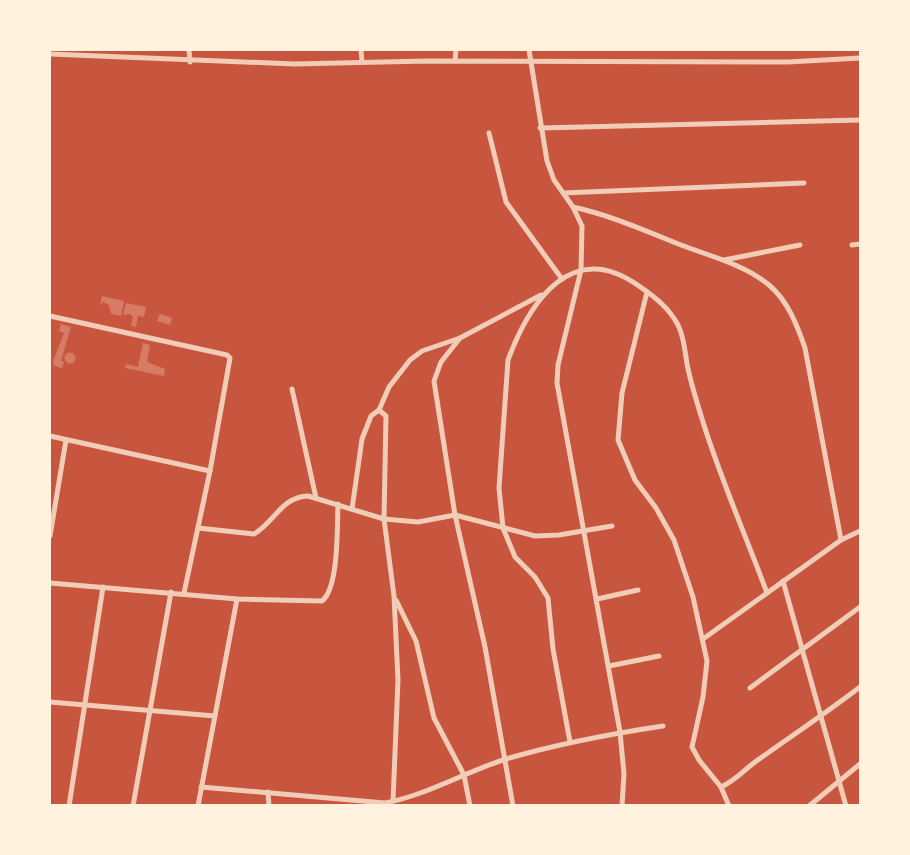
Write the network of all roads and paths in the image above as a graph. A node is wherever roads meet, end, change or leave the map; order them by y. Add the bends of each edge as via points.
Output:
1 (189, 50) edge
2 (362, 50) edge
3 (456, 50) edge
4 (529, 50) edge
5 (50, 54) edge
6 (861, 58) edge
7 (455, 61) junction
8 (190, 62) junction
9 (362, 62) junction
10 (531, 62) junction
11 (861, 120) edge
12 (540, 128) junction
13 (489, 133) dead end
14 (804, 183) dead end
15 (563, 193) junction
16 (573, 207) junction
17 (800, 244) dead end
18 (861, 244) edge
19 (852, 245) dead end
20 (722, 260) junction
21 (581, 270) junction
22 (562, 279) junction
23 (647, 292) junction
24 (542, 294) junction
25 (50, 316) edge
26 (463, 337) junction
27 (292, 389) dead end
28 (379, 410) junction
29 (50, 436) edge
30 (66, 440) junction
31 (210, 471) junction
32 (316, 498) junction
33 (338, 504) junction
34 (352, 509) junction
35 (455, 515) junction
36 (384, 519) junction
37 (612, 526) dead end
38 (198, 528) junction
39 (503, 528) junction
40 (585, 530) junction
41 (861, 531) edge
42 (50, 536) edge
43 (841, 540) junction
44 (783, 581) junction
45 (50, 583) edge
46 (103, 587) junction
47 (638, 590) dead end
48 (171, 592) junction
49 (184, 592) junction
50 (766, 593) junction
51 (394, 596) junction
52 (237, 599) junction
53 (597, 599) junction
54 (861, 607) edge
55 (703, 639) junction
56 (804, 649) junction
57 (659, 656) dead end
58 (609, 666) junction
59 (861, 687) edge
60 (750, 688) dead end
61 (50, 702) edge
62 (84, 704) junction
63 (149, 709) junction
64 (215, 716) junction
65 (822, 717) junction
66 (663, 726) dead end
67 (620, 732) junction
68 (570, 742) junction
69 (506, 759) junction
70 (861, 764) edge
71 (464, 775) junction
72 (840, 779) junction
73 (201, 787) junction
74 (721, 787) junction
75 (268, 792) junction
76 (316, 798) junction
77 (406, 798) junction
78 (393, 801) junction
79 (384, 804) edge
80 (69, 806) edge
81 (133, 806) edge
82 (198, 806) edge
83 (269, 806) edge
84 (316, 806) edge
85 (408, 806) edge
86 (470, 806) edge
87 (513, 806) edge
88 (622, 806) edge
89 (729, 806) edge
90 (809, 806) edge
91 (846, 806) edge

1 - 8 street
2 - 9 street
3 - 7 street
4 - 10 street
5 - 8 street
6 - 10 street via 788,62
7 - 9 street
7 - 10 street
8 - 9 street
10 - 12 street
11 - 12 street
12 - 15 street via 550,170
13 - 22 street via 506,202
14 - 15 street
15 - 16 street
16 - 20 street via 602,214
16 - 21 street via 582,226
17 - 20 street
18 - 19 street
20 - 43 street via 767,284 786,305 798,327 810,370
21 - 22 street
21 - 23 street via 616,273
21 - 40 street via 556,375
22 - 24 street
23 - 50 street via 670,311 681,333 704,424
23 - 55 street via 624,383 618,440 635,480 674,540
24 - 26 street
24 - 39 street via 508,360 499,488
25 - 31 street via 227,355 230,364
26 - 28 street via 422,351 410,360 389,387
26 - 35 street via 441,362 434,381
27 - 32 street
28 - 34 street via 371,416 362,439
28 - 36 street via 386,416
29 - 30 street
30 - 31 street
30 - 42 street
31 - 38 street
32 - 33 street
32 - 38 street via 297,496 286,502 254,534
33 - 34 street
33 - 52 street via 336,559 326,598 295,602
34 - 36 street
35 - 36 street via 418,522
35 - 39 street
35 - 69 street
36 - 51 street
37 - 40 street
38 - 49 street
39 - 40 street via 547,537
39 - 68 street via 515,557 548,598
40 - 53 street
41 - 43 street
43 - 44 street
44 - 50 street
44 - 56 street
45 - 46 street
46 - 48 street
46 - 62 street
47 - 53 street
48 - 49 street
48 - 63 street
49 - 52 street
50 - 55 street
51 - 71 street via 416,641 434,718
51 - 78 street via 398,680
52 - 64 street
53 - 58 street
54 - 56 street
55 - 74 street via 705,679 692,747
56 - 60 street
56 - 65 street
57 - 58 street
58 - 67 street
59 - 65 street
61 - 62 street
62 - 63 street
62 - 80 street
63 - 64 street
63 - 81 street
64 - 73 street
65 - 72 street
65 - 74 street
66 - 67 street
67 - 68 street
67 - 88 street
68 - 69 street
69 - 71 street
69 - 87 street
70 - 72 street
71 - 77 street
71 - 86 street
72 - 90 street
72 - 91 street
73 - 75 street
73 - 82 street
74 - 89 street
75 - 76 street
75 - 83 street
76 - 79 street
76 - 84 street
77 - 78 street
77 - 85 street
78 - 79 street

